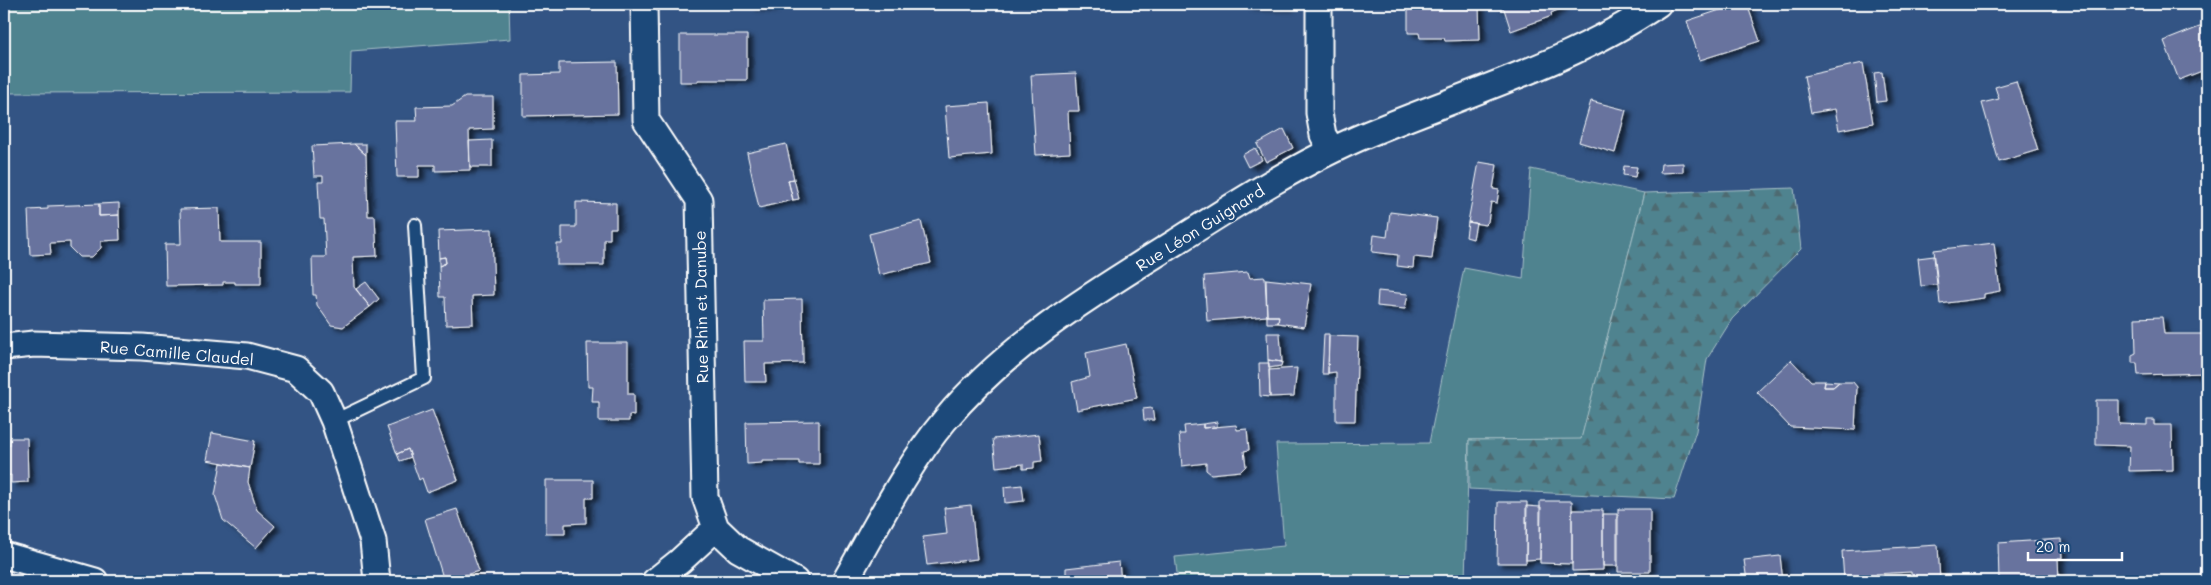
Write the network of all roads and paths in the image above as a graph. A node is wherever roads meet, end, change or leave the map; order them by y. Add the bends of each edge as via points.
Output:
1 (644, 4) edge
2 (1319, 4) edge
3 (1658, 4) edge
4 (1332, 150) junction
5 (415, 225) dead end
6 (4, 347) edge
7 (334, 421) junction
8 (716, 528) junction
9 (4, 555) edge
10 (95, 581) edge
11 (377, 581) edge
12 (655, 581) edge
13 (795, 581) edge
14 (845, 581) edge

1 - 8 street, Rue Rhin et Danube via 646,120 699,200 705,498
2 - 4 street via 1318,113
3 - 4 street, Rue Léon Guignard via 1555,59
4 - 14 street, Rue Léon Guignard via 1156,254 1000,363 968,393 926,446
5 - 7 lane via 424,378
6 - 7 street, Rue Camille Claudel via 34,344 142,347 247,356 296,369 321,392
7 - 11 street, Rue Camille Claudel via 373,541
8 - 12 street
8 - 13 street, Rue Rhin et Danube via 738,549
9 - 10 street

